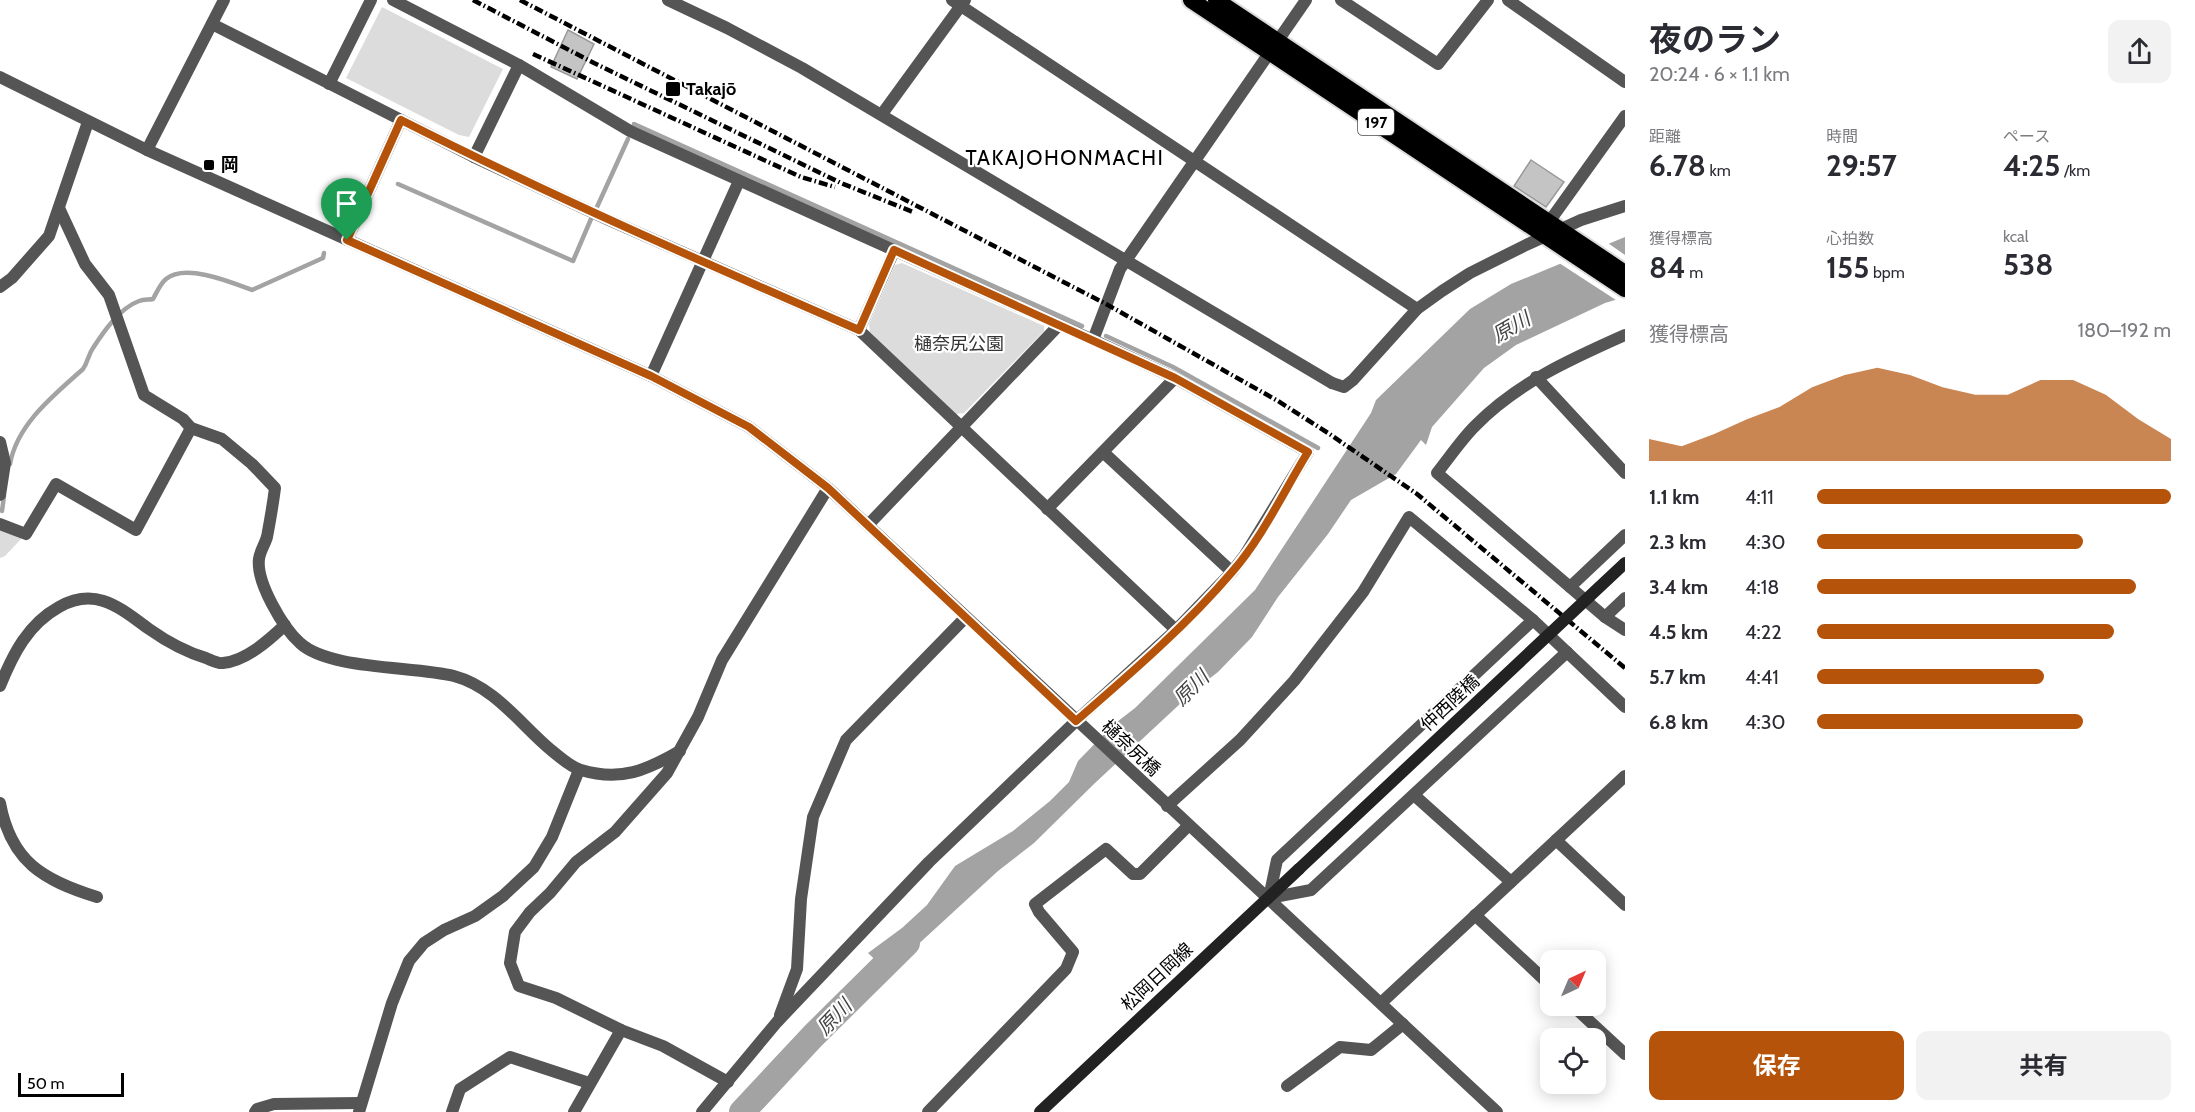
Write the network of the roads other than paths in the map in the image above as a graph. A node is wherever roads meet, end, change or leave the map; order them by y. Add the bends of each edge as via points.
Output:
1 (224, 0) edge
2 (371, 0) edge
3 (393, 0) edge
4 (668, 0) edge
5 (1191, 0) edge
6 (1216, 0) edge
7 (1306, 0) edge
8 (1341, 0) edge
9 (1488, 0) edge
10 (1508, 0) edge
11 (959, 2) edge
12 (212, 24) junction
13 (1274, 46) junction
14 (519, 65) junction
15 (0, 77) edge
16 (1625, 82) edge
17 (329, 84) junction
18 (882, 114) junction
19 (1625, 116) edge
20 (401, 120) junction
21 (88, 122) junction
22 (147, 150) junction
23 (474, 157) junction
24 (1194, 161) junction
25 (738, 181) junction
26 (1625, 206) edge
27 (59, 208) junction
28 (1558, 234) junction
29 (347, 240) junction
30 (894, 250) junction
31 (1126, 260) junction
32 (702, 261) junction
33 (1625, 273) edge
34 (0, 287) edge
35 (1625, 289) edge
36 (1417, 309) junction
37 (1059, 325) junction
38 (859, 330) junction
39 (1625, 335) edge
40 (1093, 340) junction
41 (651, 376) junction
42 (1536, 377) junction
43 (1175, 378) junction
44 (191, 428) junction
45 (961, 428) junction
46 (0, 442) edge
47 (1103, 452) junction
48 (1625, 473) edge
49 (828, 488) junction
50 (0, 495) edge
51 (1047, 509) junction
52 (0, 524) edge
53 (868, 525) junction
54 (1625, 535) edge
55 (1625, 563) edge
56 (1232, 572) junction
57 (1570, 587) junction
58 (1625, 598) edge
59 (966, 617) junction
60 (1605, 617) junction
61 (1533, 620) junction
62 (285, 625) junction
63 (1176, 630) junction
64 (1625, 630) edge
65 (1567, 652) junction
66 (0, 686) edge
67 (1625, 707) edge
68 (1080, 725) junction
69 (680, 751) junction
70 (579, 770) junction
71 (1625, 776) edge
72 (1414, 795) junction
73 (0, 803) edge
74 (1167, 806) junction
75 (1188, 826) junction
76 (1556, 840) junction
77 (1299, 869) joint
78 (1510, 882) junction
79 (97, 897) dead end
80 (1269, 898) junction
81 (1625, 905) edge
82 (1475, 915) junction
83 (1540, 976) edge
84 (1381, 1003) junction
85 (1584, 1016) edge
86 (777, 1022) junction
87 (1403, 1024) junction
88 (621, 1030) junction
89 (1625, 1054) edge
90 (728, 1082) junction
91 (589, 1083) junction
92 (1287, 1086) dead end
93 (359, 1108) edge
94 (255, 1112) edge
95 (452, 1112) edge
96 (574, 1112) edge
97 (702, 1112) edge
98 (928, 1112) edge
99 (1040, 1112) edge
100 (1497, 1112) edge

1 - 12 street
2 - 17 street
3 - 14 street
4 - 18 street via 728,28
5 - 13 highway, 197
6 - 13 highway, 197
7 - 13 street
8 - 9 street via 1438,64
10 - 16 street
11 - 18 street
11 - 24 street
12 - 17 street
12 - 22 street
13 - 24 street
13 - 28 highway, 197
14 - 23 street
14 - 25 street via 630,131
15 - 21 street, 樋奈尻橋
17 - 20 street
18 - 31 street
19 - 28 street
20 - 23 street
20 - 29 street
21 - 22 street, 樋奈尻橋
21 - 27 street
22 - 29 street, 樋奈尻橋
23 - 32 street
24 - 31 street
24 - 36 street
25 - 30 street
25 - 32 street
26 - 28 street
27 - 34 street via 49,236
27 - 44 street via 85,264 109,295 144,395
28 - 33 highway, 197
28 - 35 highway, 197
28 - 36 street via 1470,273
29 - 41 street, 樋奈尻橋
30 - 37 street
30 - 38 street
31 - 36 street via 1344,387
31 - 40 street
32 - 38 street
32 - 41 street
37 - 40 street
37 - 45 street
38 - 45 street
39 - 42 street
40 - 43 street
41 - 49 street, 樋奈尻橋 via 749,427
42 - 48 street
42 - 57 street via 1474,426 1437,474
43 - 47 street
43 - 56 street via 1308,452
44 - 52 street via 136,530 56,484 26,534
44 - 62 street via 222,439 275,488 259,558 260,575
45 - 51 street
45 - 53 street
46 - 50 street via 5,464
47 - 51 street
47 - 56 street
49 - 53 street, 樋奈尻橋
49 - 69 street via 722,660
51 - 63 street
53 - 59 street, 樋奈尻橋
54 - 57 street
55 - 77 main road, 仲西陸橋, bridge
56 - 63 street
57 - 60 street
58 - 60 street
59 - 68 street, 樋奈尻橋
59 - 86 street via 846,740 813,817 801,899 797,969
60 - 64 street
61 - 65 street
61 - 74 street via 1409,517 1363,592 1294,681 1240,740
61 - 80 street via 1277,860
62 - 66 street via 248,654 222,664 171,642 125,609 83,598 46,614 28,632 10,660
62 - 70 street via 299,643 314,653 454,676 480,687
63 - 68 street
65 - 67 street
65 - 72 street
68 - 74 street, 樋奈尻橋
68 - 86 street via 929,862
69 - 70 street via 644,771 624,775
69 - 88 street via 667,773 615,832 576,862 515,932 510,963 519,986 556,998
70 - 93 street via 552,837 534,867 475,916 424,943 409,961
71 - 76 street
72 - 78 street
72 - 80 street via 1311,890
73 - 79 street via 13,843 28,861 43,875
74 - 75 street, 樋奈尻橋
75 - 80 street, 樋奈尻橋
75 - 98 street via 1140,874 1133,874 1106,849 1035,904 1073,952 1066,969
76 - 78 street
76 - 81 street
77 - 80 main road, 松岡日岡線
78 - 82 street
80 - 84 street, 樋奈尻橋
80 - 99 main road, 松岡日岡線
82 - 83 street
82 - 84 street
84 - 87 street, 樋奈尻橋
85 - 89 street
86 - 90 street
87 - 92 street via 1371,1050 1340,1047
87 - 100 street, 樋奈尻橋
88 - 90 street via 663,1046
88 - 91 street
90 - 97 street
91 - 95 street via 510,1057 460,1089
91 - 96 street
93 - 94 street via 274,1104

